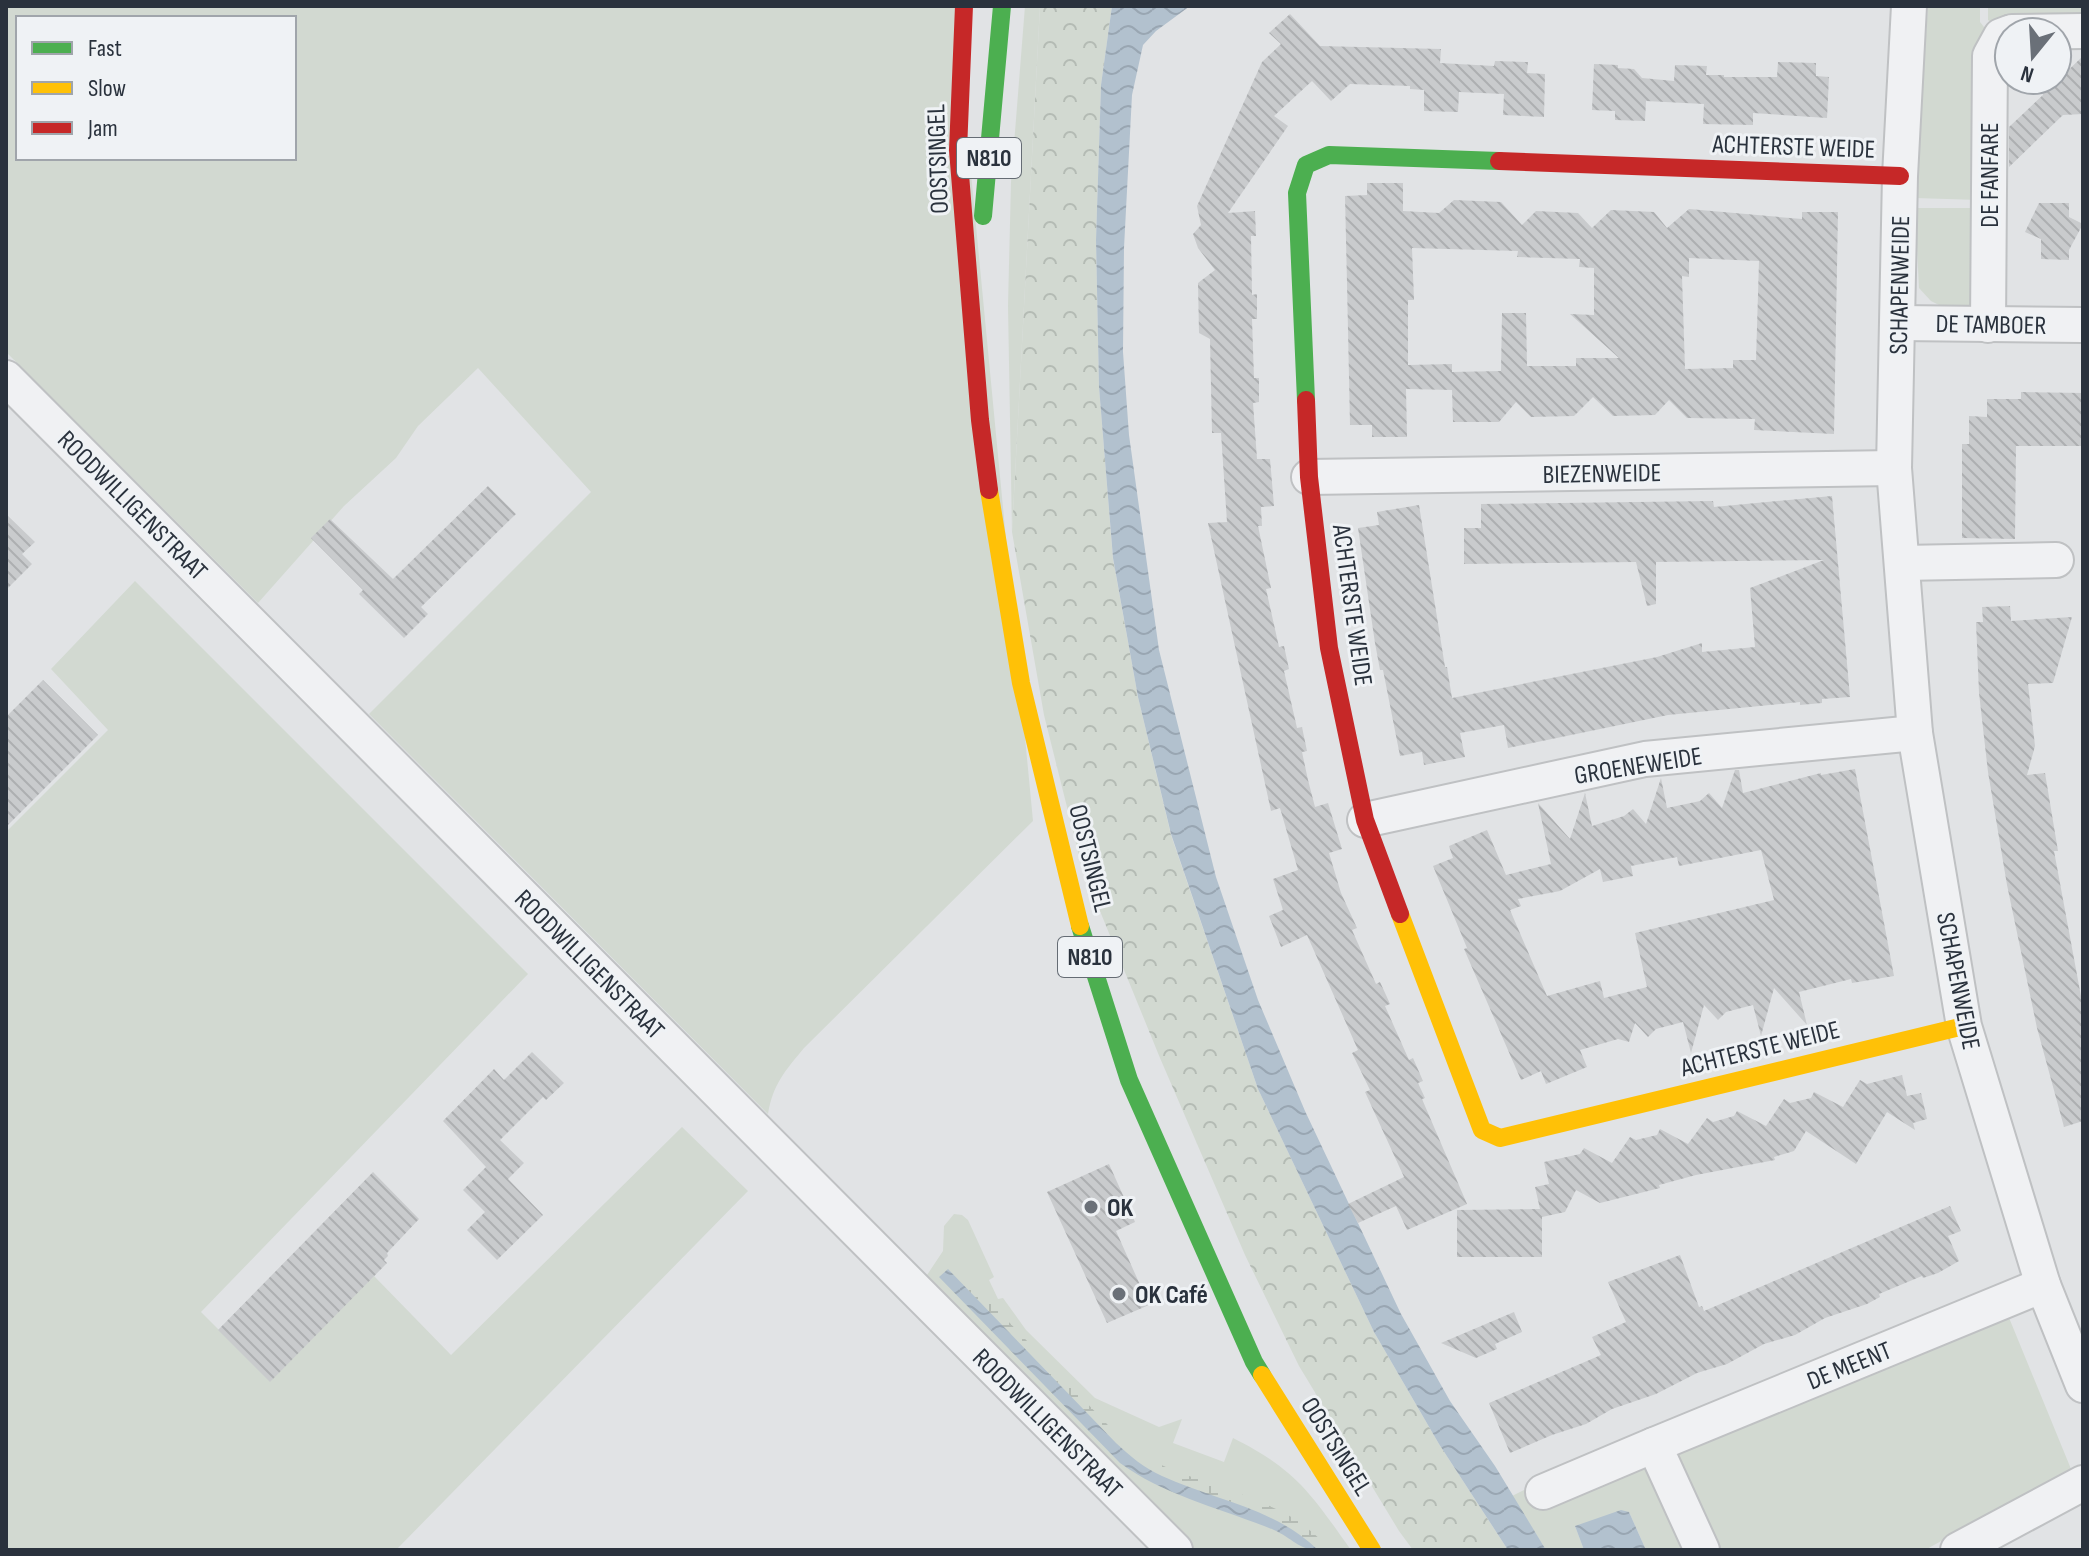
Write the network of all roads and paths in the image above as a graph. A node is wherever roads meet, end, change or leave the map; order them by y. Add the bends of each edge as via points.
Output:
1 (964, 6) edge
2 (1002, 6) edge
3 (1909, 6) edge
4 (1993, 51) edge
5 (1900, 176) junction
6 (973, 310) junction
7 (1899, 323) junction
8 (1988, 325) junction
9 (2083, 325) edge
10 (6, 378) edge
11 (1894, 468) junction
12 (1309, 477) junction
13 (2056, 560) dead end
14 (1902, 563) junction
15 (1915, 733) junction
16 (1365, 820) junction
17 (1964, 1026) junction
18 (2043, 1285) junction
19 (2083, 1385) edge
20 (1654, 1445) junction
21 (2083, 1483) edge
22 (1543, 1492) dead end
23 (1175, 1550) edge
24 (1372, 1550) edge
25 (1702, 1550) edge
26 (1958, 1550) edge

1 - 6 street, OOSTSINGEL / N810 via 958,150
2 - 6 street, OOSTSINGEL / N810
3 - 5 street, SCHAPENWEIDE
4 - 8 street, DE FANFARE
5 - 7 street, SCHAPENWEIDE
5 - 12 street, ACHTERSTE WEIDE via 1329,155 1306,165 1297,193
6 - 24 street, OOSTSINGEL / N810 via 993,524 1018,669 1079,922 1115,1042 1254,1362
7 - 8 street, DE TAMBOER
7 - 11 street, SCHAPENWEIDE
8 - 9 street, DE TAMBOER
10 - 23 street, ROODWILLIGENSTRAAT
11 - 12 street, BIEZENWEIDE
11 - 14 street, SCHAPENWEIDE
12 - 16 street, ACHTERSTE WEIDE via 1329,648
13 - 14 street
14 - 15 street, SCHAPENWEIDE
15 - 16 street, GROENEWEIDE via 1645,759
15 - 17 street, SCHAPENWEIDE
16 - 17 street, ACHTERSTE WEIDE via 1482,1130 1500,1138
17 - 18 street, SCHAPENWEIDE
18 - 19 street, SCHAPENWEIDE
18 - 20 street, DE MEENT
20 - 22 street, DE MEENT
20 - 25 street
21 - 26 street

